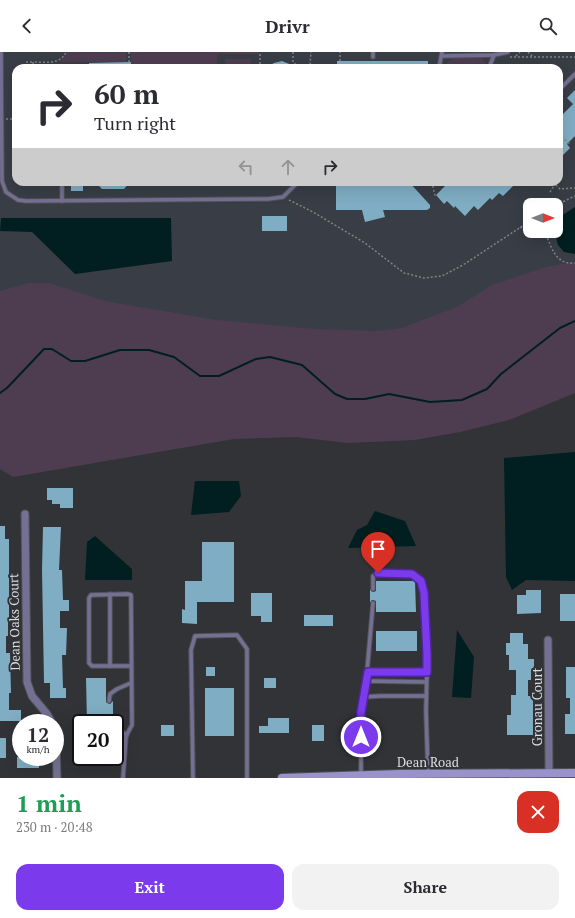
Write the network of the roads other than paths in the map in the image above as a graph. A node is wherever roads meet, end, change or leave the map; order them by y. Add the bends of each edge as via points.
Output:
1 (1, 52) edge
2 (372, 52) edge
3 (508, 52) edge
4 (442, 54) edge
5 (455, 54) edge
6 (494, 55) junction
7 (373, 57) dead end
8 (440, 64) edge
9 (491, 64) edge
10 (575, 74) edge
11 (563, 86) edge
12 (1, 106) edge
13 (1, 172) edge
14 (62, 186) edge
15 (294, 186) edge
16 (62, 201) junction
17 (24, 514) dead end
18 (373, 589) dead end
19 (110, 594) junction
20 (373, 603) dead end
21 (548, 640) dead end
22 (110, 666) junction
23 (132, 666) junction
24 (368, 672) junction
25 (427, 672) junction
26 (366, 681) junction
27 (426, 682) junction
28 (132, 683) junction
29 (426, 696) junction
30 (363, 697) junction
31 (109, 701) dead end
32 (47, 714) edge
33 (124, 733) edge
34 (127, 735) junction
35 (57, 766) edge
36 (549, 773) junction
37 (575, 773) edge
38 (428, 774) junction
39 (361, 775) junction
40 (377, 776) edge
41 (57, 778) edge
42 (123, 778) edge
43 (194, 778) edge
44 (247, 778) edge
45 (282, 778) edge

1 - 12 lane
2 - 7 lane
3 - 6 lane
4 - 5 lane
4 - 8 lane
5 - 6 lane
6 - 9 lane
10 - 11 lane
12 - 13 lane
13 - 16 lane via 6,192 18,200
14 - 16 lane
15 - 16 lane via 283,197 268,199
17 - 32 street, Dean Oaks Court via 27,682 32,696
18 - 25 lane via 373,576 378,573 412,574 421,581 424,593
19 - 22 lane
19 - 22 lane via 91,595 89,598 89,663 92,666
19 - 23 lane via 132,595
20 - 24 lane
21 - 36 street, Gronau Court
22 - 23 lane
23 - 28 lane
24 - 25 lane
24 - 26 lane
25 - 27 lane
26 - 27 lane
26 - 30 lane
27 - 29 lane
28 - 31 lane via 110,694
28 - 34 lane via 132,725
29 - 30 lane
29 - 38 lane
30 - 39 lane
33 - 34 lane
34 - 42 lane
35 - 41 street
36 - 37 main road, Dean Road
36 - 38 main road, Dean Road
38 - 40 main road, Dean Road
39 - 40 main road, Dean Road
39 - 45 main road, Dean Road
43 - 44 lane via 191,650 196,636 237,635 247,649

